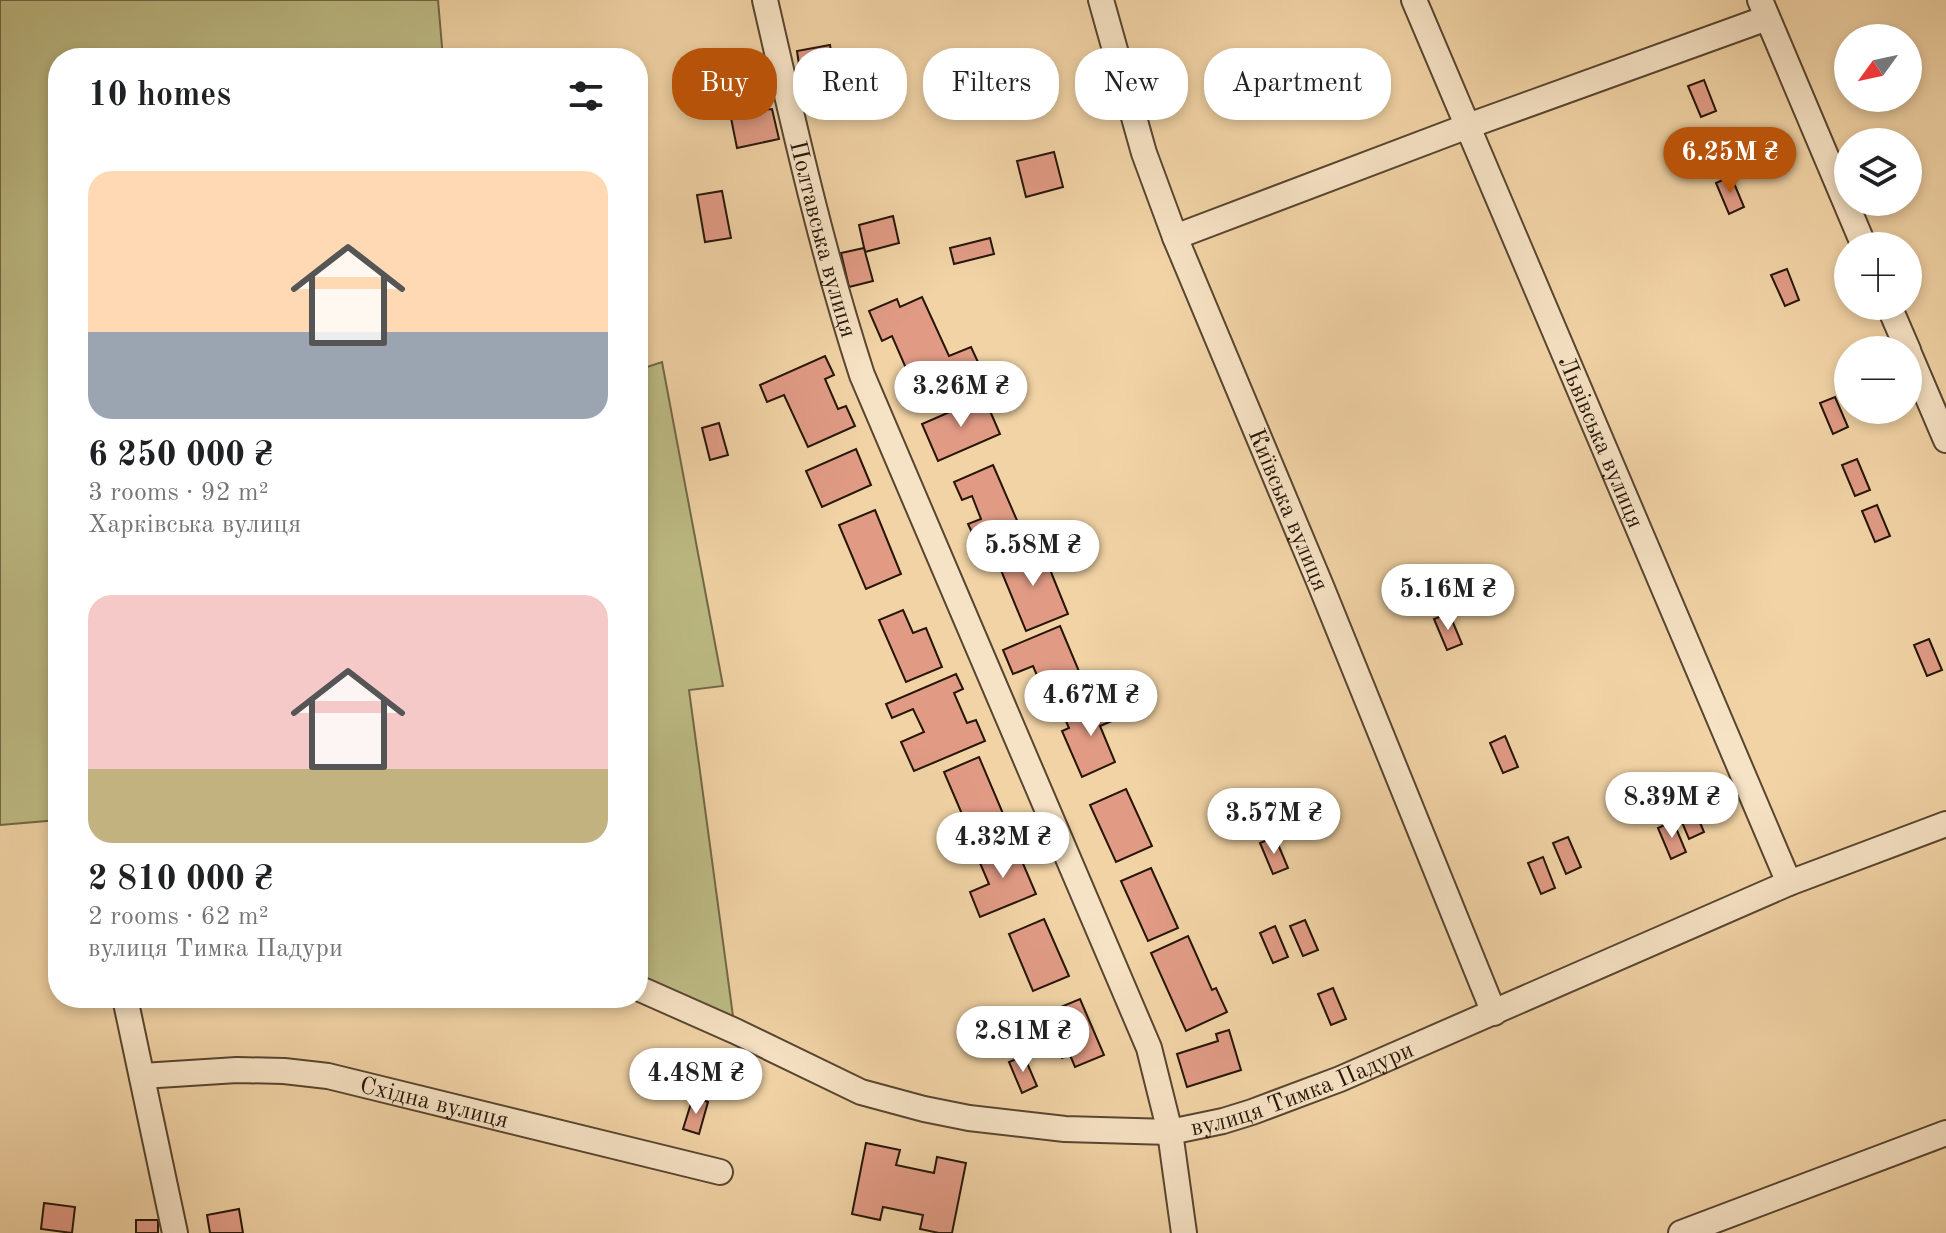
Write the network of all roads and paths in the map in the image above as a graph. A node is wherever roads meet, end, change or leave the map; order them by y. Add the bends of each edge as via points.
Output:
1 (765, 0) edge
2 (1101, 0) edge
3 (1414, 0) edge
4 (1764, 9) edge
5 (1468, 126) junction
6 (1858, 232) edge
7 (1175, 237) junction
8 (1922, 383) edge
9 (1946, 440) edge
10 (1946, 824) edge
11 (1789, 883) junction
12 (648, 992) edge
13 (127, 1008) edge
14 (1494, 1013) junction
15 (142, 1076) junction
16 (1170, 1132) junction
17 (1946, 1133) edge
18 (720, 1172) dead end
19 (175, 1233) edge
20 (1184, 1233) edge
21 (1681, 1233) edge

1 - 16 street, Полтавська вулиця via 839,305 862,375 1136,1014
2 - 7 street, Київська вулиця via 1144,153
3 - 5 street, Львівська вулиця
4 - 5 street
4 - 6 street
5 - 7 street
5 - 11 street, Львівська вулиця
7 - 14 street, Київська вулиця
8 - 9 street
10 - 11 street, вулиця Тимка Падури
11 - 14 street, вулиця Тимка Падури
12 - 16 street, вулиця Тимка Падури via 861,1092 912,1106 1015,1124
13 - 15 street
14 - 16 street, вулиця Тимка Падури via 1281,1102
15 - 18 street, Східна вулиця via 237,1070 328,1076
15 - 19 street
16 - 20 street, Полтавська вулиця
17 - 21 street

